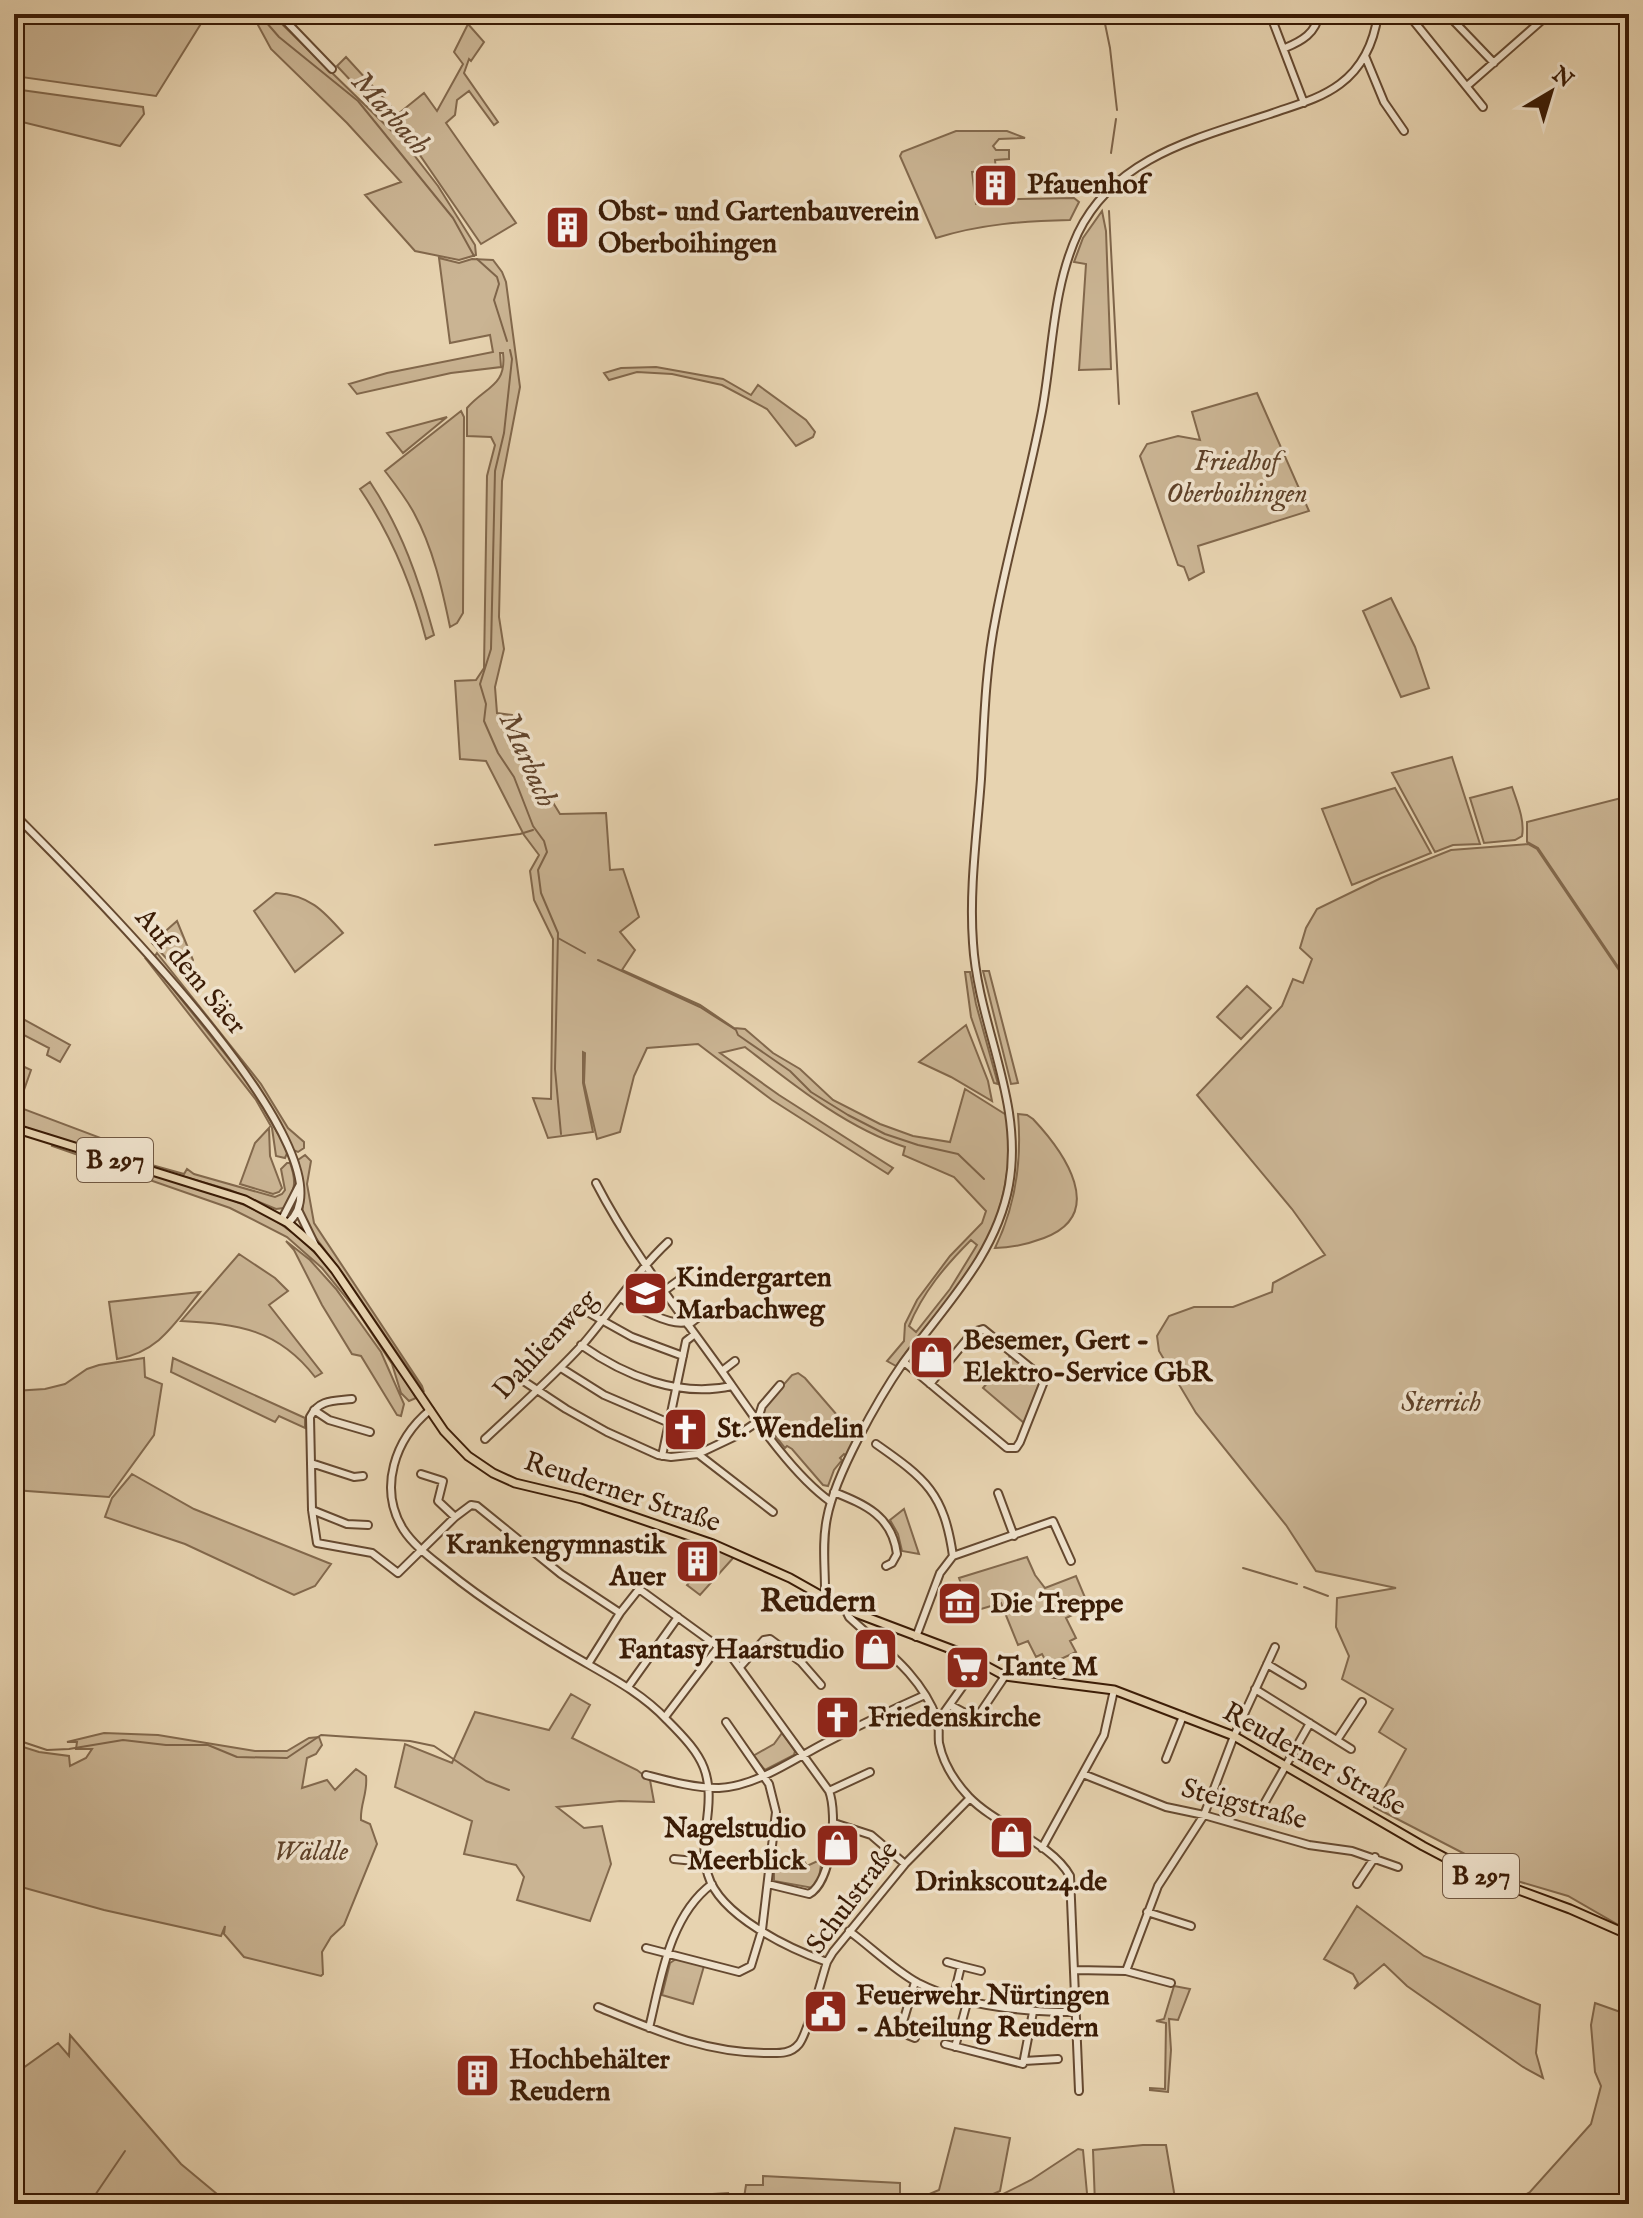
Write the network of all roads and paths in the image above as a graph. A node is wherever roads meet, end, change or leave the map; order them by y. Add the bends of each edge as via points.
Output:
1 (279, 14) edge
2 (1270, 14) edge
3 (1319, 14) edge
4 (1378, 14) edge
5 (1408, 14) edge
6 (1447, 14) edge
7 (1546, 15) edge
8 (1285, 48) junction
9 (1365, 56) junction
10 (1494, 63) junction
11 (332, 69) dead end
12 (1467, 86) junction
13 (1304, 103) junction
14 (1483, 107) dead end
15 (1404, 131) dead end
16 (14, 814) edge
17 (14, 1128) edge
18 (300, 1182) junction
19 (596, 1183) dead end
20 (299, 1212) junction
21 (285, 1221) junction
22 (668, 1242) dead end
23 (317, 1248) junction
24 (645, 1263) junction
25 (679, 1280) dead end
26 (664, 1291) junction
27 (620, 1298) junction
28 (580, 1308) dead end
29 (704, 1313) dead end
30 (602, 1321) junction
31 (687, 1324) junction
32 (695, 1334) junction
33 (581, 1345) junction
34 (683, 1356) junction
35 (735, 1361) dead end
36 (904, 1362) junction
37 (561, 1368) junction
38 (722, 1371) junction
39 (522, 1380) dead end
40 (930, 1384) junction
41 (780, 1385) dead end
42 (732, 1386) junction
43 (674, 1388) junction
44 (537, 1390) junction
45 (352, 1399) dead end
46 (314, 1410) junction
47 (430, 1410) junction
48 (667, 1422) junction
49 (757, 1422) junction
50 (370, 1432) dead end
51 (485, 1439) dead end
52 (876, 1444) dead end
53 (698, 1454) junction
54 (662, 1456) junction
55 (311, 1463) junction
56 (421, 1474) dead end
57 (363, 1476) dead end
58 (834, 1492) junction
59 (998, 1493) dead end
60 (831, 1502) junction
61 (312, 1510) junction
62 (773, 1512) dead end
63 (455, 1517) junction
64 (368, 1525) dead end
65 (1014, 1536) junction
66 (421, 1550) junction
67 (953, 1556) junction
68 (1071, 1561) dead end
69 (886, 1566) dead end
70 (822, 1596) junction
71 (845, 1609) junction
72 (620, 1613) junction
73 (678, 1617) junction
74 (875, 1622) junction
75 (870, 1636) junction
76 (916, 1637) junction
77 (719, 1646) junction
78 (1275, 1647) dead end
79 (980, 1662) junction
80 (588, 1664) junction
81 (1267, 1664) junction
82 (740, 1667) junction
83 (1005, 1676) junction
84 (821, 1685) dead end
85 (1302, 1685) dead end
86 (628, 1687) junction
87 (1255, 1689) junction
88 (1114, 1690) junction
89 (925, 1695) junction
90 (1362, 1702) dead end
91 (950, 1705) junction
92 (1183, 1716) junction
93 (665, 1717) junction
94 (938, 1721) junction
95 (726, 1722) dead end
96 (1310, 1723) junction
97 (1234, 1736) junction
98 (1337, 1740) junction
99 (1351, 1749) dead end
100 (802, 1755) junction
101 (1166, 1759) dead end
102 (1284, 1766) junction
103 (870, 1772) dead end
104 (1083, 1774) junction
105 (646, 1775) dead end
106 (764, 1775) junction
107 (709, 1787) junction
108 (829, 1791) junction
109 (970, 1798) junction
110 (1264, 1804) dead end
111 (1204, 1815) junction
112 (834, 1823) junction
113 (1042, 1848) junction
114 (1375, 1857) junction
115 (674, 1859) dead end
116 (705, 1862) junction
117 (905, 1864) junction
118 (1398, 1867) dead end
119 (712, 1884) junction
120 (768, 1884) junction
121 (1357, 1884) dead end
122 (1147, 1912) junction
123 (1191, 1926) dead end
124 (762, 1930) junction
125 (849, 1931) junction
126 (1629, 1935) edge
127 (646, 1948) dead end
128 (668, 1954) junction
129 (827, 1962) junction
130 (947, 1962) dead end
131 (961, 1966) junction
132 (1076, 1970) junction
133 (981, 1971) dead end
134 (1126, 1971) junction
135 (915, 1982) junction
136 (1171, 1983) dead end
137 (954, 1995) junction
138 (968, 1999) junction
139 (598, 2007) dead end
140 (1033, 2012) junction
141 (1074, 2012) junction
142 (649, 2028) junction
143 (915, 2038) dead end
144 (945, 2044) dead end
145 (955, 2047) junction
146 (1058, 2059) dead end
147 (1024, 2061) junction
148 (1079, 2091) dead end

1 - 11 street
2 - 8 street
3 - 8 street via 1314,31
4 - 9 street
5 - 12 street
6 - 10 street
7 - 10 street
8 - 13 street
9 - 13 street via 1335,88
9 - 15 street via 1384,102
10 - 12 street
12 - 14 street
13 - 36 street via 1188,141 1140,164 1093,208 1065,267 1042,411 988,671 973,881 973,944 1007,1097 1009,1181 992,1238 972,1273
16 - 18 street, Auf dem Säer via 147,951 222,1044 267,1105
17 - 21 main road, B 297 via 245,1200
18 - 20 street, Auf dem Säer
18 - 21 street
19 - 24 street
20 - 21 street
20 - 23 street, Auf dem Säer
21 - 23 main road, B 297
22 - 24 street, Dahlienweg
23 - 47 main road, Reuderner Straße / B 297
24 - 26 street
24 - 27 street, Dahlienweg
25 - 26 street
26 - 31 street
27 - 30 street, Dahlienweg
27 - 31 street
28 - 30 street
29 - 31 street
30 - 33 street, Dahlienweg
30 - 34 street
31 - 32 street
32 - 34 street via 687,1338
32 - 38 street
33 - 37 street, Dahlienweg
33 - 43 street via 617,1367
34 - 43 street
35 - 38 street
36 - 40 street
36 - 58 street
37 - 44 street, Dahlienweg
37 - 48 street via 604,1395
38 - 42 street
39 - 44 street
40 - 40 street via 973,1332 983,1329 1037,1373 1043,1384 1016,1448 1007,1448
41 - 49 street via 759,1410
42 - 43 street via 710,1391
42 - 49 street
43 - 48 street
44 - 51 street, Dahlienweg
44 - 54 street via 607,1432
45 - 46 street via 324,1402
46 - 50 street
46 - 55 street via 309,1423
47 - 66 street via 403,1438 391,1475 397,1517
47 - 70 main road, Reuderner Straße / B 297 via 457,1447 500,1477 685,1533
48 - 54 street
49 - 53 street
49 - 60 street
52 - 67 street via 917,1472 929,1487 943,1510
53 - 54 street
53 - 62 street
55 - 57 street
55 - 61 street
56 - 63 street via 443,1481 438,1501
58 - 60 street
58 - 69 street via 871,1508 885,1521 897,1551
59 - 65 street
60 - 70 street
61 - 64 street via 347,1524
61 - 66 street via 315,1541 321,1546 372,1553 398,1573
63 - 66 street
63 - 72 street via 467,1506 477,1506 561,1574
65 - 67 street
65 - 68 street via 1053,1521
66 - 80 street via 500,1612
67 - 76 street via 940,1573
70 - 71 main road, Reuderner Straße / B 297
71 - 74 main road, Reuderner Straße / B 297
71 - 75 street
72 - 73 street via 639,1589
72 - 80 street
73 - 77 street
73 - 86 street
74 - 75 street
74 - 76 main road, Reuderner Straße / B 297
75 - 89 street via 904,1666
76 - 79 main road, Reuderner Straße / B 297
77 - 82 street
77 - 93 street
78 - 81 street
79 - 83 main road, Reuderner Straße / B 297
79 - 91 street
80 - 86 street
81 - 85 street
81 - 87 street
82 - 84 street via 770,1639
82 - 100 street
83 - 88 main road, Reuderner Straße / B 297
83 - 91 street via 976,1719
86 - 93 street
87 - 96 street
87 - 97 street
88 - 92 main road, Reuderner Straße / B 297
88 - 104 street via 1104,1735
89 - 94 street
89 - 100 street
90 - 98 street
91 - 94 street
92 - 97 main road, Reuderner Straße / B 297
92 - 101 street
93 - 107 street via 703,1763
94 - 109 street via 943,1755
95 - 106 street
96 - 98 street
96 - 102 street
97 - 102 main road, Reuderner Straße / B 297
97 - 111 street
98 - 99 street
100 - 106 street
100 - 108 street
102 - 110 street
102 - 126 main road, Reuderner Straße / B 297 via 1478,1875
103 - 108 street
104 - 111 street, Steigstraße via 1166,1807
104 - 113 street
105 - 107 street
106 - 107 street
106 - 120 street via 776,1812
107 - 116 street
108 - 112 street
109 - 113 street
109 - 117 street, Schulstraße
111 - 114 street, Steigstraße via 1309,1845
111 - 122 street
112 - 117 street via 871,1835
112 - 120 street via 818,1890 809,1894
113 - 132 street via 1070,1876
114 - 118 street, Steigstraße
114 - 121 street
115 - 116 street
116 - 119 street
117 - 125 street, Schulstraße
119 - 124 street via 730,1906
119 - 128 street via 689,1907
120 - 124 street
122 - 123 street
122 - 134 street
124 - 128 street via 745,1971
124 - 129 street via 793,1950
125 - 129 street, Schulstraße
125 - 135 street
127 - 128 street
128 - 142 street
129 - 142 street, Schulstraße via 800,2043 792,2050 727,2052
130 - 131 street
131 - 133 street
131 - 137 street
132 - 134 street
132 - 141 street
134 - 136 street
135 - 137 street
135 - 143 street via 900,2031
137 - 138 street
138 - 140 street
138 - 145 street
139 - 142 street
140 - 141 street
140 - 147 street
141 - 148 street
144 - 145 street
145 - 147 street
146 - 147 street

